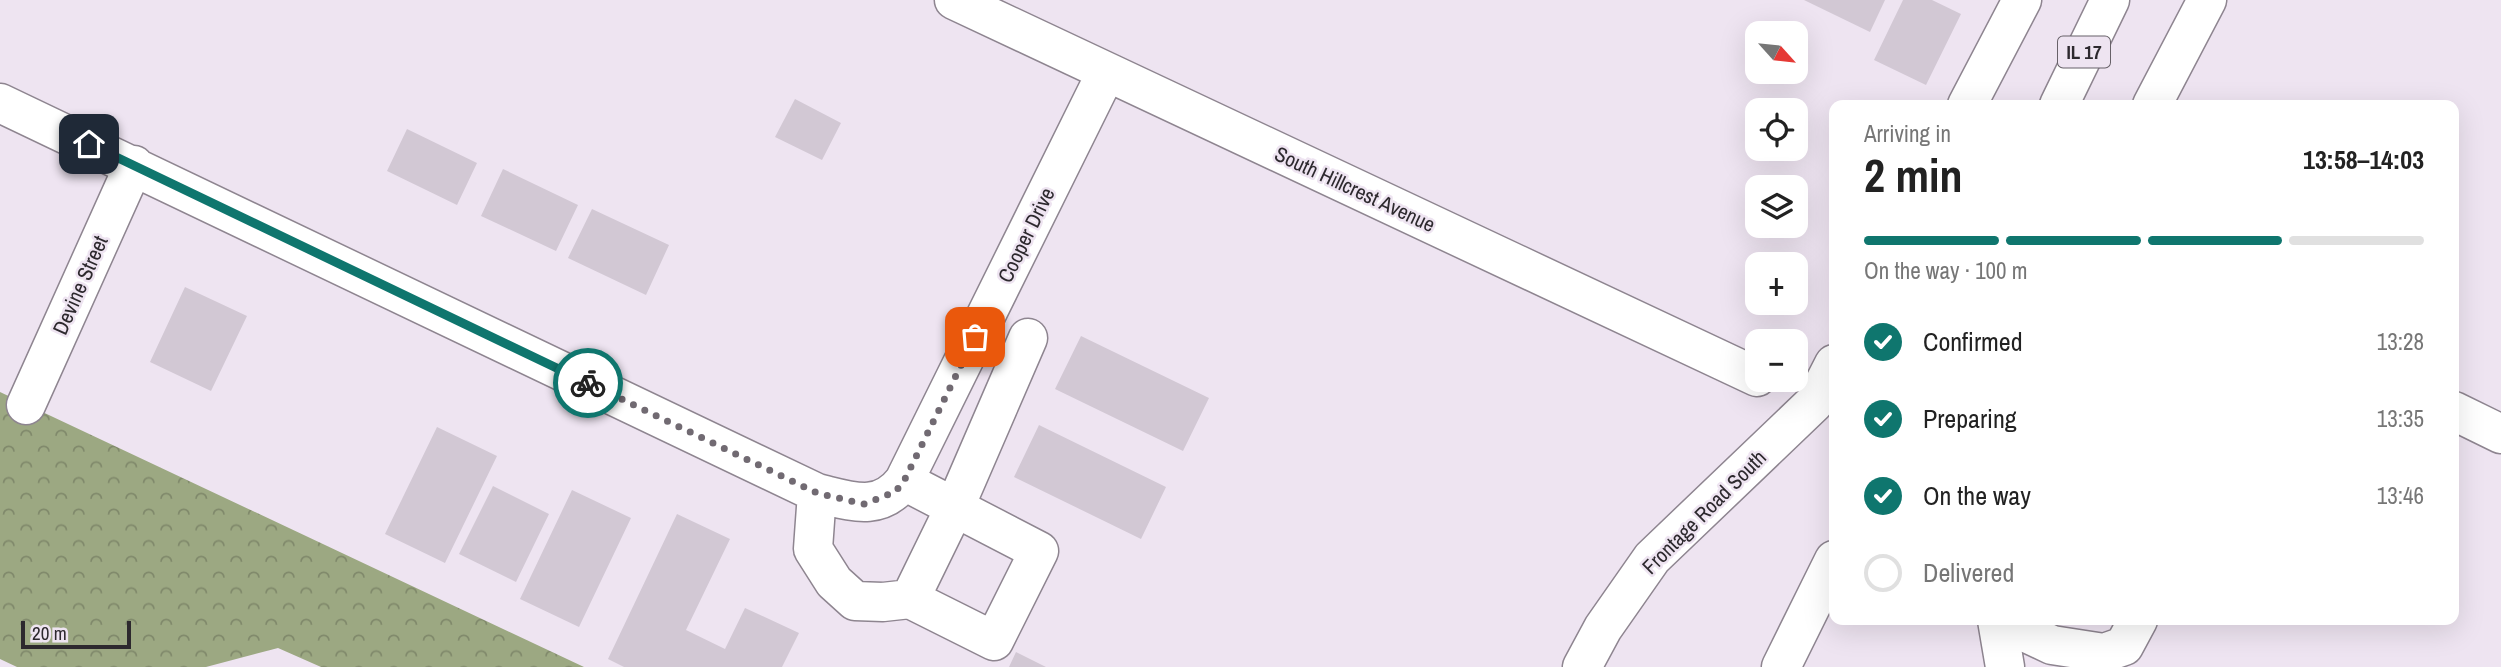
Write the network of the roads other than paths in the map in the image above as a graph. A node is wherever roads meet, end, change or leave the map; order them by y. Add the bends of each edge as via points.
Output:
1 (954, 0) edge
2 (2022, 0) edge
3 (2110, 0) edge
4 (2207, 0) edge
5 (1106, 73) junction
6 (1971, 100) edge
7 (2061, 100) edge
8 (2155, 100) edge
9 (0, 103) edge
10 (134, 165) junction
11 (1028, 338) dead end
12 (1745, 371) edge
13 (1829, 374) edge
14 (1788, 392) edge
15 (1814, 404) junction
16 (26, 405) dead end
17 (2459, 413) edge
18 (2501, 434) edge
19 (892, 490) junction
20 (817, 493) junction
21 (954, 509) junction
22 (1829, 570) edge
23 (910, 599) junction
24 (1999, 625) edge
25 (2009, 625) edge
26 (2135, 625) edge
27 (1582, 667) edge
28 (1781, 667) edge
29 (2005, 667) edge

1 - 5 main road, South Hillcrest Avenue
2 - 6 main road
3 - 7 main road, IL 17
4 - 8 main road
5 - 12 main road, South Hillcrest Avenue
5 - 19 main road, Cooper Drive
9 - 10 main road
10 - 16 main road, Devine Street
10 - 20 main road
11 - 21 main road
13 - 15 main road, Frontage Road South
14 - 15 main road
15 - 27 main road, Frontage Road South via 1652,558
17 - 18 main road
19 - 20 main road via 864,504
19 - 21 main road
20 - 23 main road via 813,549 834,582 855,601
21 - 23 main road
21 - 23 main road via 1039,551 994,641
22 - 28 main road
24 - 29 main road
25 - 26 main road via 2052,645 2104,653 2124,646

